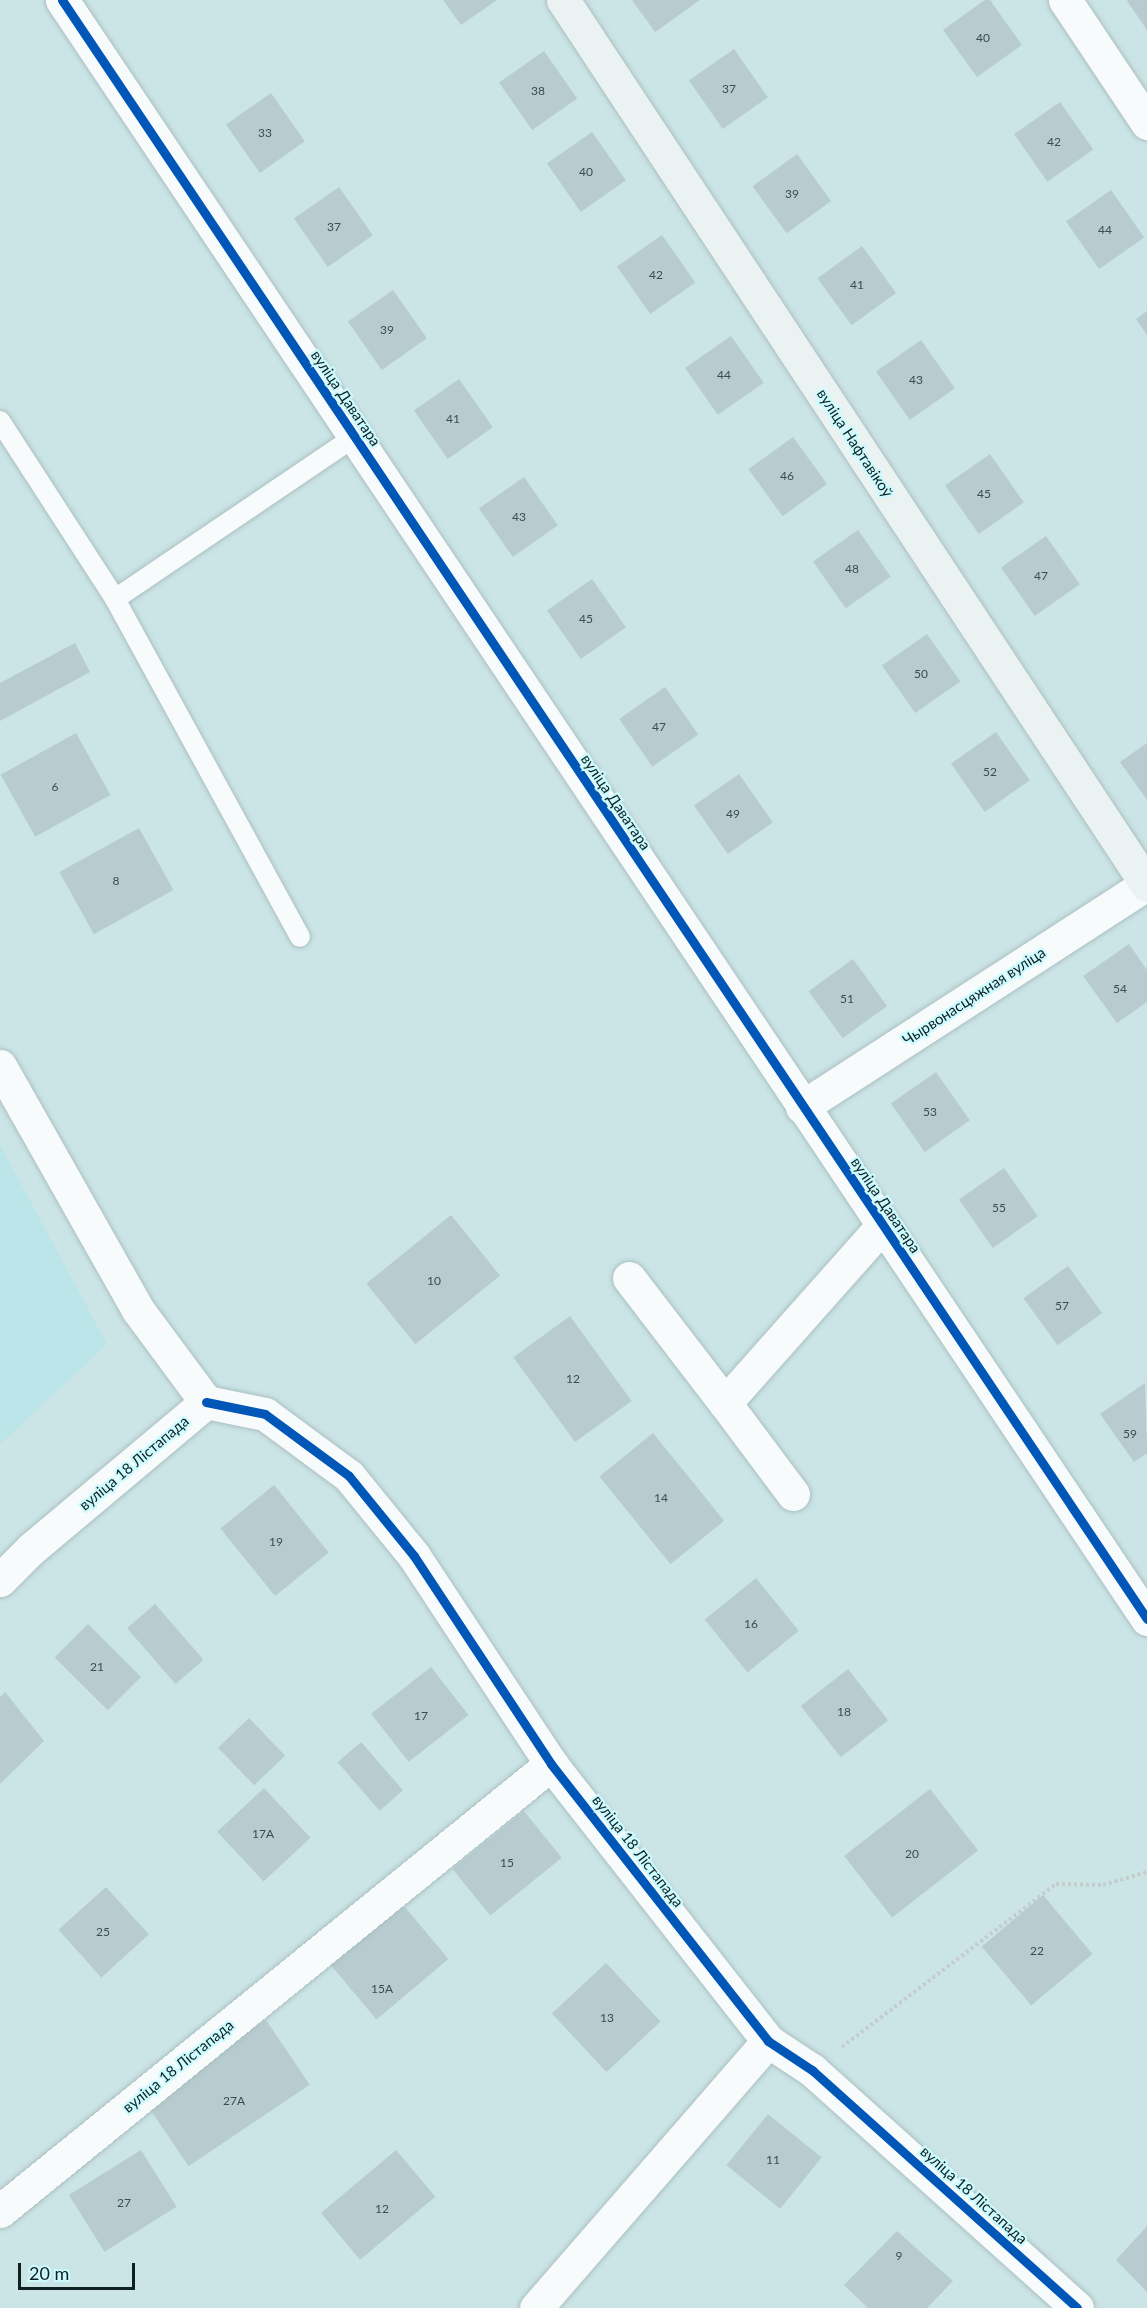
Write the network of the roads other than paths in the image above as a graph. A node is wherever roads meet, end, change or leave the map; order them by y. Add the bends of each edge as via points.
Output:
1 (62, 0) edge
2 (563, 0) edge
3 (1065, 0) edge
4 (1147, 123) edge
5 (0, 421) edge
6 (354, 436) junction
7 (115, 599) junction
8 (1147, 884) edge
9 (300, 937) dead end
10 (0, 1066) edge
11 (802, 1107) junction
12 (882, 1226) junction
13 (629, 1278) dead end
14 (206, 1402) junction
15 (725, 1402) junction
16 (793, 1494) dead end
17 (0, 1580) edge
18 (1147, 1619) edge
19 (551, 1764) junction
20 (768, 2041) junction
21 (0, 2211) edge
22 (536, 2308) edge
23 (1077, 2308) edge

1 - 6 street, вуліца Даватара
2 - 8 street, вуліца Нафтавікоў
3 - 4 street
5 - 7 lane
6 - 7 lane
6 - 11 street, вуліца Даватара
7 - 9 lane
8 - 11 street, Чырвонасцяжная вуліца
10 - 14 street via 138,1310
11 - 12 street, вуліца Даватара
12 - 15 street
12 - 18 street, вуліца Даватара
13 - 15 street
14 - 17 street, вуліца 18 Лістапада via 31,1549
14 - 19 street, вуліца 18 Лістапада via 265,1414 349,1476 414,1556
15 - 16 street
19 - 20 street, вуліца 18 Лістапада
19 - 21 street, вуліца 18 Лістапада
20 - 22 street
20 - 23 street, вуліца 18 Лістапада via 812,2070

